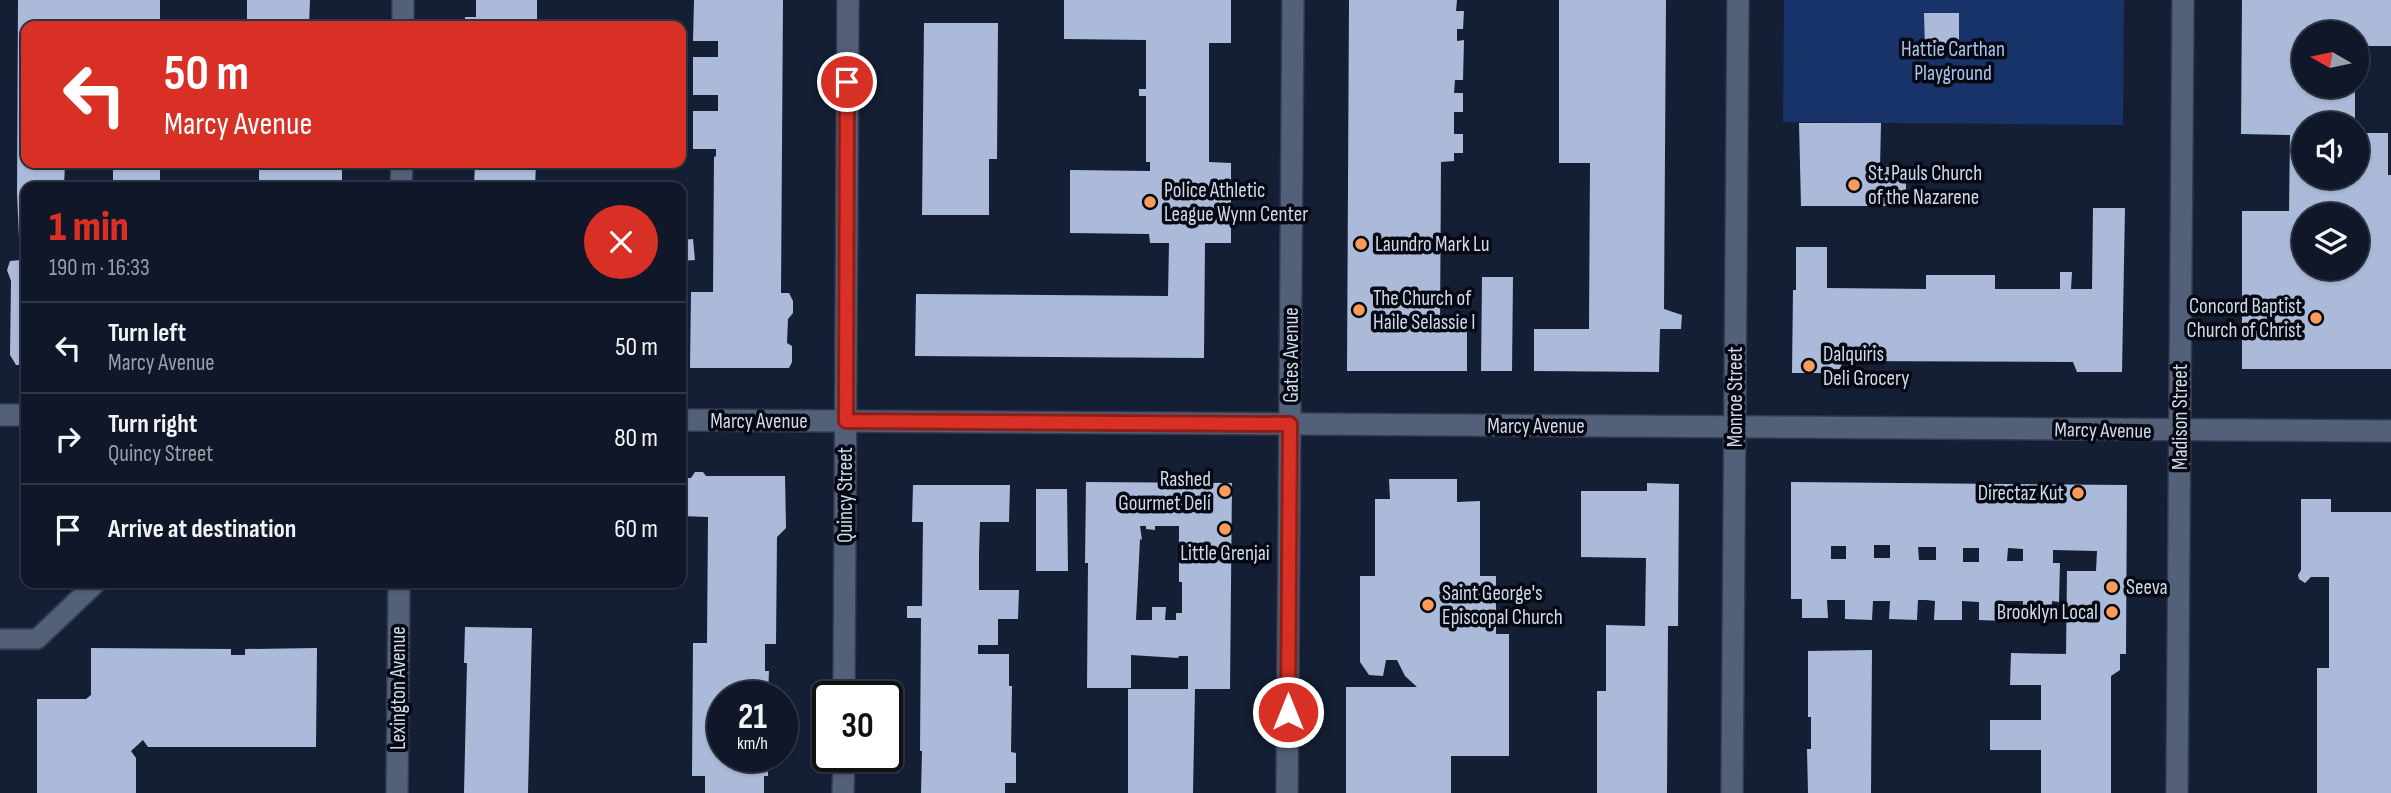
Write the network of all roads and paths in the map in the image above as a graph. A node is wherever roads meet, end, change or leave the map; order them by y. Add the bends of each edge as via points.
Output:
1 (403, 0) edge
2 (848, 0) edge
3 (1293, 0) edge
4 (1738, 0) edge
5 (2183, 0) edge
6 (403, 21) edge
7 (0, 415) edge
8 (21, 415) edge
9 (686, 420) edge
10 (846, 421) junction
11 (1290, 424) junction
12 (1734, 427) junction
13 (2179, 430) junction
14 (2391, 431) edge
15 (91, 588) edge
16 (399, 588) edge
17 (0, 639) edge
18 (844, 681) edge
19 (844, 772) edge
20 (397, 793) edge
21 (843, 793) edge
22 (1287, 793) edge
23 (1732, 793) edge
24 (2177, 793) edge

1 - 6 street
2 - 10 street, Quincy Street
3 - 11 street, Gates Avenue
4 - 12 street, Monroe Street
5 - 13 street, Madison Street
7 - 8 street
9 - 10 street, Marcy Avenue
10 - 11 street, Marcy Avenue
10 - 18 street, Quincy Street
11 - 12 street, Marcy Avenue
11 - 22 street, Gates Avenue
12 - 13 street, Marcy Avenue
12 - 23 street, Monroe Street
13 - 14 street, Marcy Avenue
13 - 24 street, Madison Street
15 - 17 lane via 37,639
16 - 20 street, Lexington Avenue
19 - 21 street

